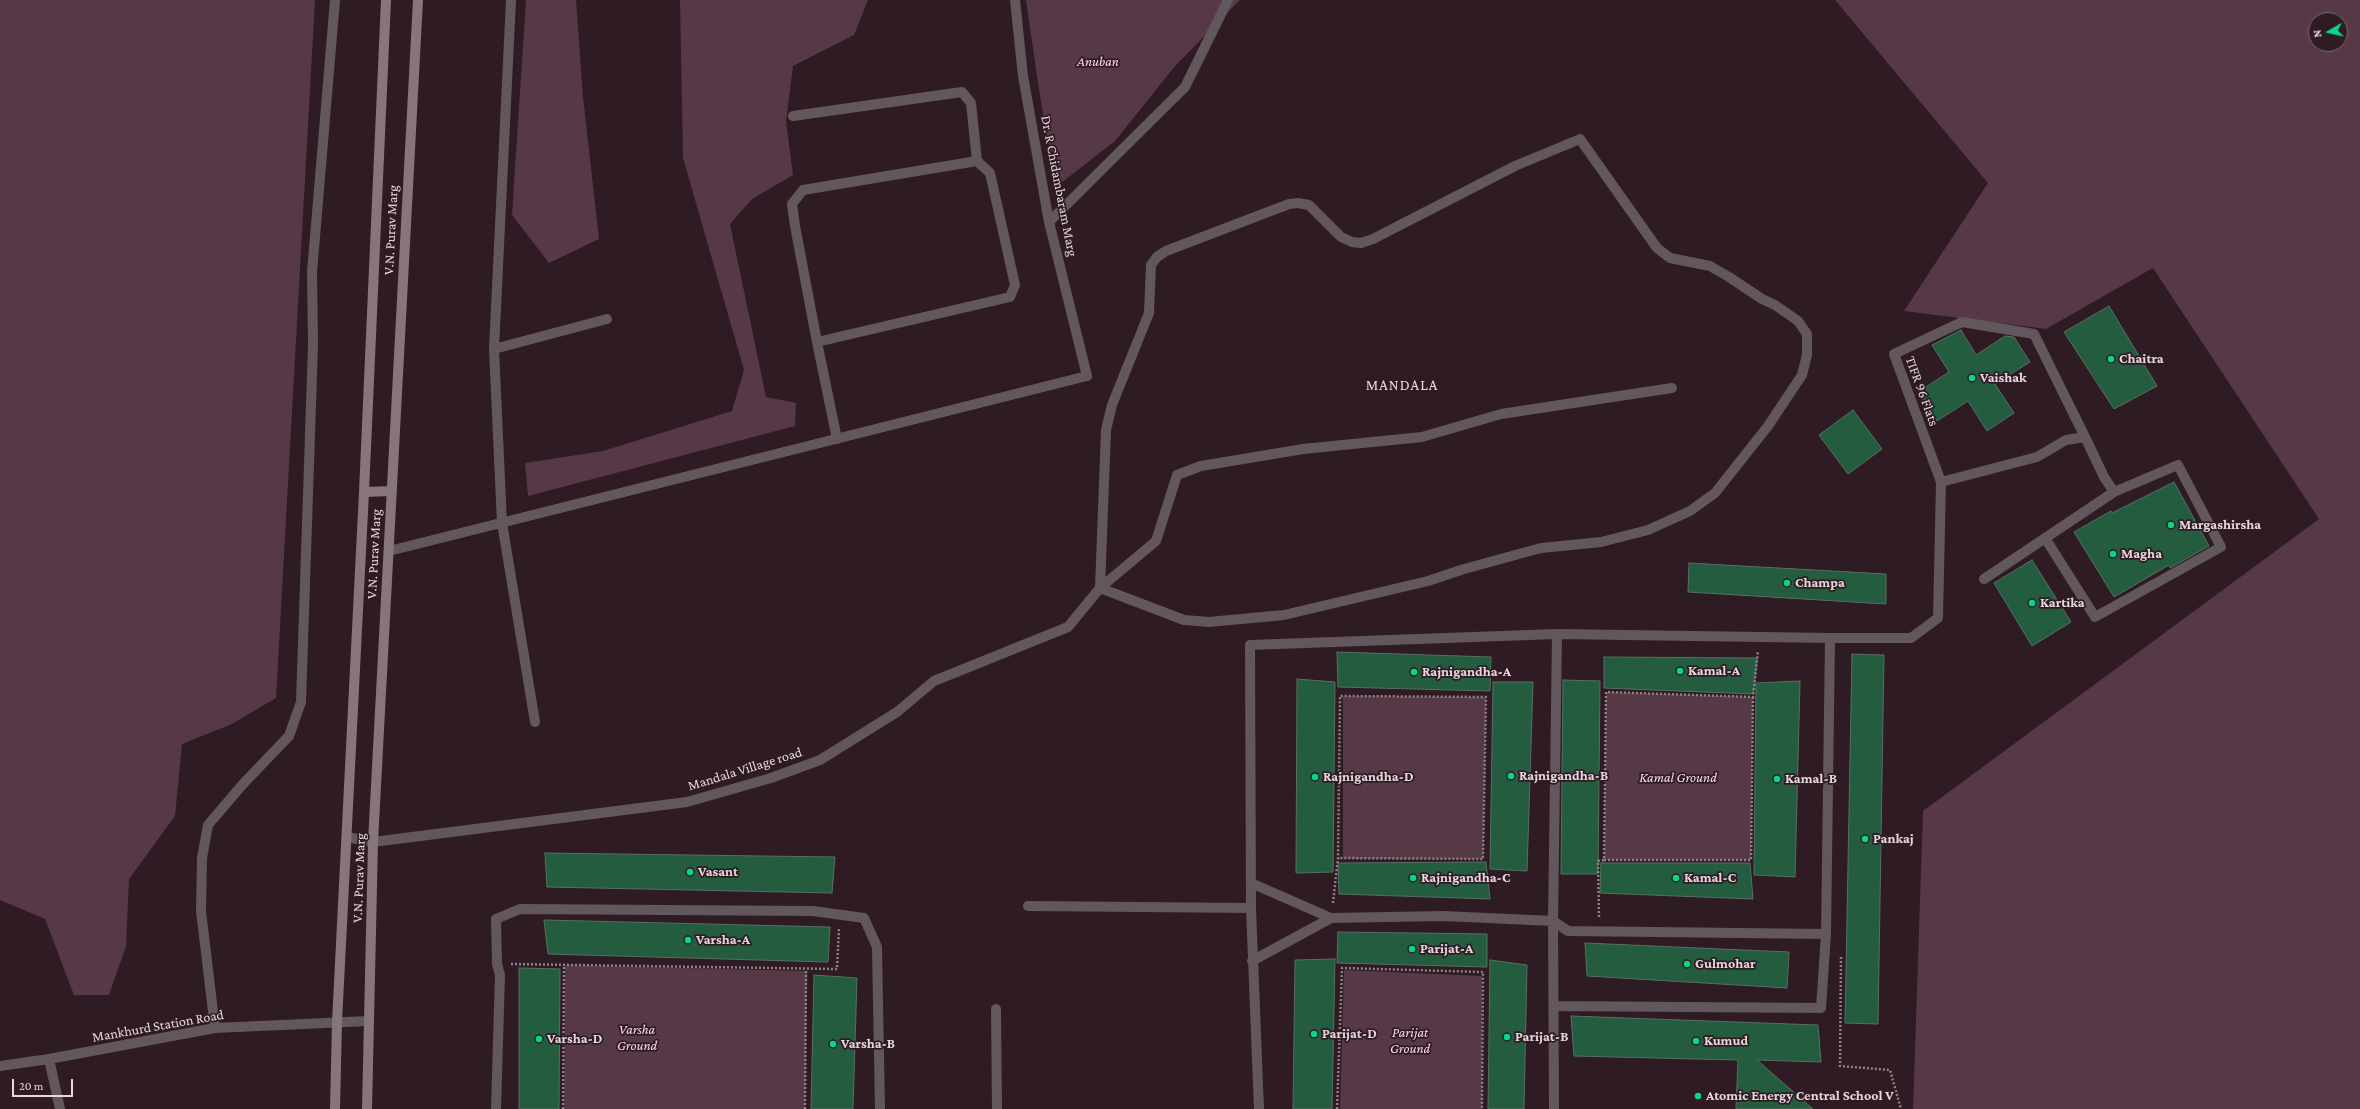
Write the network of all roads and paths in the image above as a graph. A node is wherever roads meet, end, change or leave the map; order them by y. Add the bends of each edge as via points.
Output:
1 (335, 0) edge
2 (386, 0) edge
3 (418, 0) edge
4 (511, 0) edge
5 (1015, 0) edge
6 (1228, 0) edge
7 (793, 116) dead end
8 (977, 161) junction
9 (1050, 222) junction
10 (607, 318) dead end
11 (817, 342) junction
12 (494, 349) junction
13 (1672, 388) dead end
14 (2085, 437) junction
15 (836, 439) junction
16 (1941, 482) junction
17 (392, 491) junction
18 (364, 492) junction
19 (2114, 492) junction
20 (502, 523) junction
21 (2045, 538) junction
22 (389, 551) junction
23 (1984, 578) dead end
24 (1100, 588) junction
25 (1557, 634) junction
26 (1760, 637) junction
27 (1830, 638) junction
28 (1754, 697) junction
29 (535, 722) dead end
30 (347, 837) junction
31 (374, 842) junction
32 (1338, 858) junction
33 (1604, 860) junction
34 (1251, 883) junction
35 (1028, 906) dead end
36 (1250, 908) junction
37 (839, 913) junction
38 (1331, 918) junction
39 (1552, 921) junction
40 (1600, 931) junction
41 (1826, 934) junction
42 (1842, 954) dead end
43 (1252, 962) junction
44 (497, 964) junction
45 (564, 966) junction
46 (806, 969) junction
47 (1555, 1006) junction
48 (996, 1009) dead end
49 (369, 1021) junction
50 (337, 1022) junction
51 (215, 1028) junction
52 (49, 1059) junction
53 (0, 1066) edge
54 (60, 1109) edge
55 (335, 1109) edge
56 (367, 1109) edge
57 (496, 1109) edge
58 (564, 1109) edge
59 (805, 1109) edge
60 (880, 1109) edge
61 (997, 1109) edge
62 (1259, 1109) edge
63 (1337, 1109) edge
64 (1482, 1109) edge
65 (1554, 1109) edge
66 (1901, 1109) edge

1 - 51 street via 312,272 313,345 301,702 289,736 208,825 202,858 201,911
2 - 18 street, V.N. Purav Marg
3 - 17 street, V.N. Purav Marg
4 - 12 street
5 - 9 street, Dr. R Chidambaram Marg via 1023,76
6 - 9 street via 1185,87
7 - 8 street via 962,92 971,103
8 - 11 street via 803,190 792,204
8 - 11 street via 990,173 1015,285 1010,297
9 - 15 street, Dr. R Chidambaram Marg via 1087,376
10 - 12 street
11 - 15 street
12 - 20 street
13 - 24 street, Mandala Village road via 1500,414 1422,437 1302,449 1201,466 1177,475 1156,541
14 - 16 street via 2066,440 2037,457
14 - 16 street, TIFR 96 Flats via 2034,334 1962,322 1894,354
14 - 19 street
15 - 20 street
16 - 27 street via 1938,618 1911,638
17 - 18 street
17 - 22 street, V.N. Purav Marg
18 - 30 street, V.N. Purav Marg
19 - 21 street
19 - 21 street via 2178,466 2221,547 2095,617
20 - 22 street
20 - 29 street
21 - 23 street
22 - 31 street, V.N. Purav Marg
24 - 24 street via 1106,430 1112,405 1149,313 1151,265 1166,251 1289,204 1309,205 1341,237 1361,243 1373,240 1515,166 1580,139 1657,248 1670,258 1710,266 1762,300 1775,305 1798,321 1808,334 1807,355 1802,375 1768,426 1715,493 1690,511 1648,530 1601,542 1541,548 1428,581 1284,615 1209,622 1184,620
24 - 31 street, Mandala Village road via 1068,627 934,680 896,712 820,760 770,778 687,802
25 - 26 street
25 - 34 street via 1250,645
25 - 39 street
26 - 27 street
26 - 28 path
27 - 41 street
28 - 33 path via 1751,860
28 - 33 path via 1606,692
30 - 31 street, Mandala Village road
30 - 50 street, V.N. Purav Marg
31 - 49 street, V.N. Purav Marg
32 - 32 path via 1340,696 1486,697 1483,859
32 - 38 path
33 - 40 path via 1598,861
34 - 36 street
34 - 38 street
35 - 36 street
36 - 43 street
37 - 44 street via 813,910 520,909 496,919
37 - 46 path via 838,969
37 - 60 street via 864,918 877,947
38 - 39 street via 1443,916
38 - 43 street
39 - 40 street via 1568,931
39 - 47 street
40 - 41 street
41 - 47 street via 1821,1008
42 - 66 path via 1840,1066 1890,1070
43 - 62 street
44 - 45 path
44 - 57 street via 500,975
45 - 46 path
45 - 58 path
46 - 59 path
47 - 65 street
48 - 61 street
49 - 50 street, Mankhurd Station Road
49 - 56 street, V.N. Purav Marg
50 - 51 street, Mankhurd Station Road
50 - 55 street, V.N. Purav Marg
51 - 52 street, Mankhurd Station Road
52 - 53 street, Mankhurd Station Road
52 - 54 street
63 - 64 path via 1342,968 1483,972

